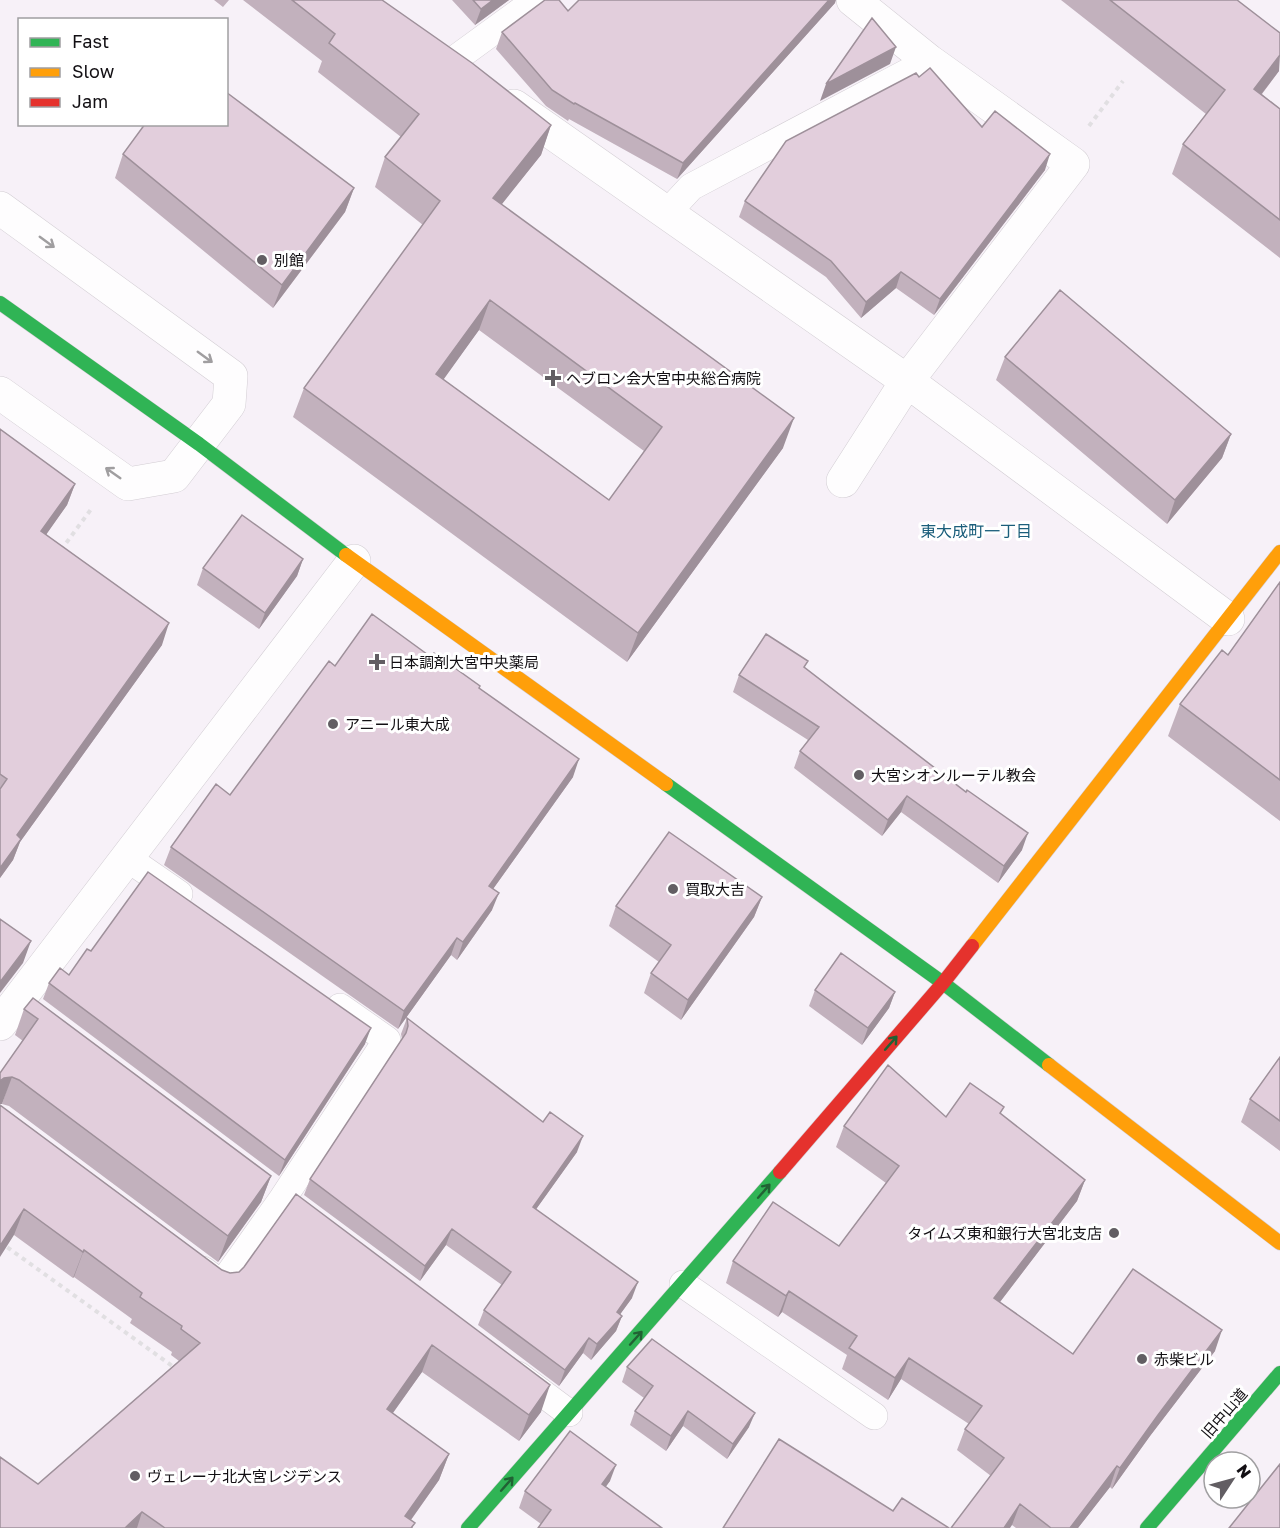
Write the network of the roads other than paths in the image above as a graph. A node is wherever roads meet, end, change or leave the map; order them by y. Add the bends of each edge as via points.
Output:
1 (537, 0) edge
2 (853, 0) edge
3 (424, 43) edge
4 (929, 61) junction
5 (451, 62) junction
6 (0, 208) edge
7 (667, 213) junction
8 (0, 303) edge
9 (908, 381) junction
10 (0, 393) edge
11 (199, 444) junction
12 (843, 481) dead end
13 (1280, 552) edge
14 (354, 561) junction
15 (1228, 619) junction
16 (127, 858) junction
17 (194, 905) edge
18 (943, 983) junction
19 (320, 993) edge
20 (18, 1013) edge
21 (1280, 1243) edge
22 (185, 1257) edge
23 (683, 1284) junction
24 (502, 1363) edge
25 (1280, 1373) edge
26 (569, 1413) junction
27 (874, 1416) dead end
28 (468, 1528) edge
29 (1147, 1528) edge

1 - 5 lane
2 - 4 street
3 - 5 street
4 - 7 lane via 691,187
4 - 9 street via 1073,164
5 - 7 street
6 -> 11 street via 231,376 229,404
7 - 9 street
8 - 11 street
9 - 12 street
9 - 15 street
11 -> 10 street via 174,476 128,484
11 - 14 street
13 - 15 street
14 - 16 street
14 - 18 street
15 - 18 street
16 - 17 lane
16 - 20 street
18 - 21 street
23 -> 18 street
19 - 22 lane via 387,1040 222,1284
26 -> 23 street
23 - 27 lane
24 - 26 lane
25 - 29 street, 旧中山道
28 -> 26 street

